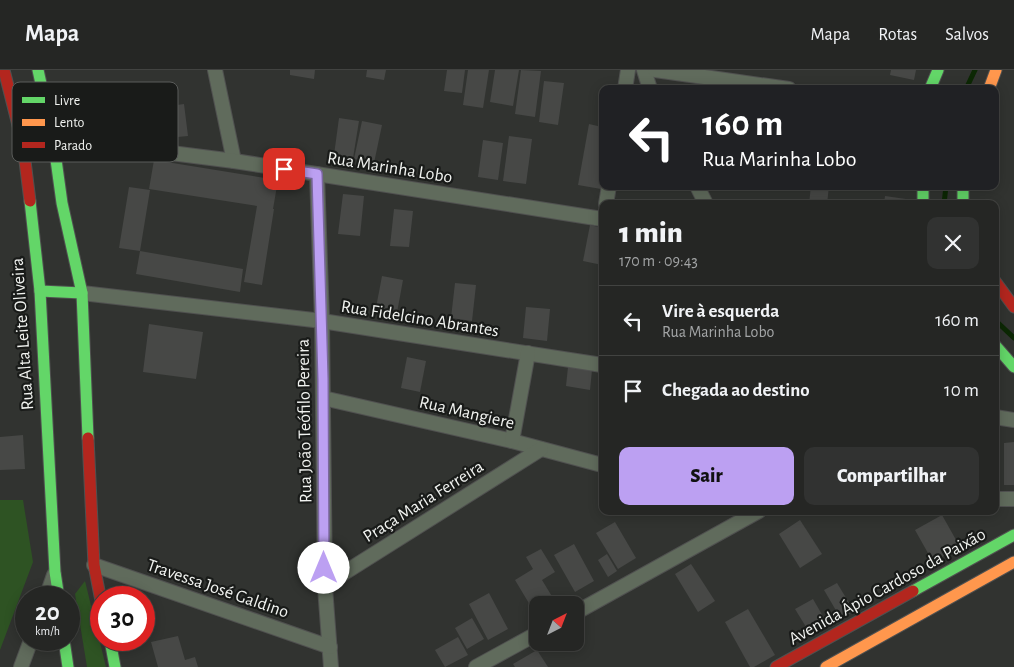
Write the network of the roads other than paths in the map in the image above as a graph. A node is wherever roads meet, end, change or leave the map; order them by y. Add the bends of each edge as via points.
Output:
1 (4, 70) edge
2 (215, 70) edge
3 (628, 70) edge
4 (644, 70) edge
5 (655, 70) edge
6 (938, 70) edge
7 (996, 70) edge
8 (683, 72) edge
9 (626, 85) edge
10 (649, 85) edge
11 (764, 85) edge
12 (932, 85) edge
13 (990, 85) edge
14 (12, 102) edge
15 (178, 154) edge
16 (234, 161) junction
17 (25, 162) edge
18 (56, 162) edge
19 (317, 174) junction
20 (599, 219) edge
21 (999, 287) edge
22 (40, 291) junction
23 (82, 293) junction
24 (1014, 307) edge
25 (322, 322) junction
26 (999, 350) edge
27 (528, 353) junction
28 (599, 365) edge
29 (1014, 368) edge
30 (323, 398) junction
31 (999, 418) edge
32 (1014, 420) edge
33 (512, 441) junction
34 (541, 449) junction
35 (599, 464) edge
36 (999, 499) edge
37 (1014, 499) edge
38 (752, 515) edge
39 (1014, 535) edge
40 (1014, 562) edge
41 (94, 565) junction
42 (55, 572) junction
43 (50, 586) edge
44 (57, 586) edge
45 (98, 586) edge
46 (325, 587) junction
47 (584, 608) edge
48 (529, 638) edge
49 (330, 647) junction
50 (27, 651) edge
51 (66, 651) edge
52 (112, 651) edge
53 (827, 656) edge
54 (21, 667) edge
55 (68, 667) edge
56 (115, 667) edge
57 (331, 667) edge
58 (476, 667) edge
59 (776, 667) edge

1 - 14 main road, Rua Alta Leite Oliveira
2 - 16 street
3 - 9 street
4 - 10 street
5 - 8 street
6 - 12 main road
7 - 13 main road
8 - 11 street
15 - 16 street, Rua Marinha Lobo
16 - 19 street, Rua Marinha Lobo
17 - 22 main road, Rua Alta Leite Oliveira
18 - 23 main road
19 - 20 street, Rua Marinha Lobo
19 - 25 street, Rua João Teófilo Pereira
21 - 24 main road
22 - 23 main road
22 - 42 main road, Rua Alta Leite Oliveira
23 - 25 street, Rua Fidelcino Abrantes
23 - 41 main road
25 - 27 street, Rua Fidelcino Abrantes
25 - 30 street, Rua João Teófilo Pereira
26 - 29 main road
27 - 28 street, Rua Fidelcino Abrantes
27 - 33 street
30 - 33 street, Rua Mangiere
30 - 46 street, Rua João Teófilo Pereira
31 - 32 street
33 - 34 street, Rua Mangiere
34 - 35 street, Rua Mangiere
34 - 46 street, Praça Maria Ferreira
36 - 37 street
38 - 47 street
39 - 53 main road, Avenida Ápio Cardoso da Paixão
40 - 53 main road, Avenida Ápio Cardoso da Paixão
41 - 45 main road
41 - 49 street, Travessa José Galdino
42 - 43 street, Rua Alta Leite Oliveira
42 - 44 main road
46 - 49 street, Rua João Teófilo Pereira
48 - 58 street
49 - 57 street, Rua João Teófilo Pereira
50 - 54 street
51 - 55 main road
52 - 56 main road
53 - 59 main road, Avenida Ápio Cardoso da Paixão

